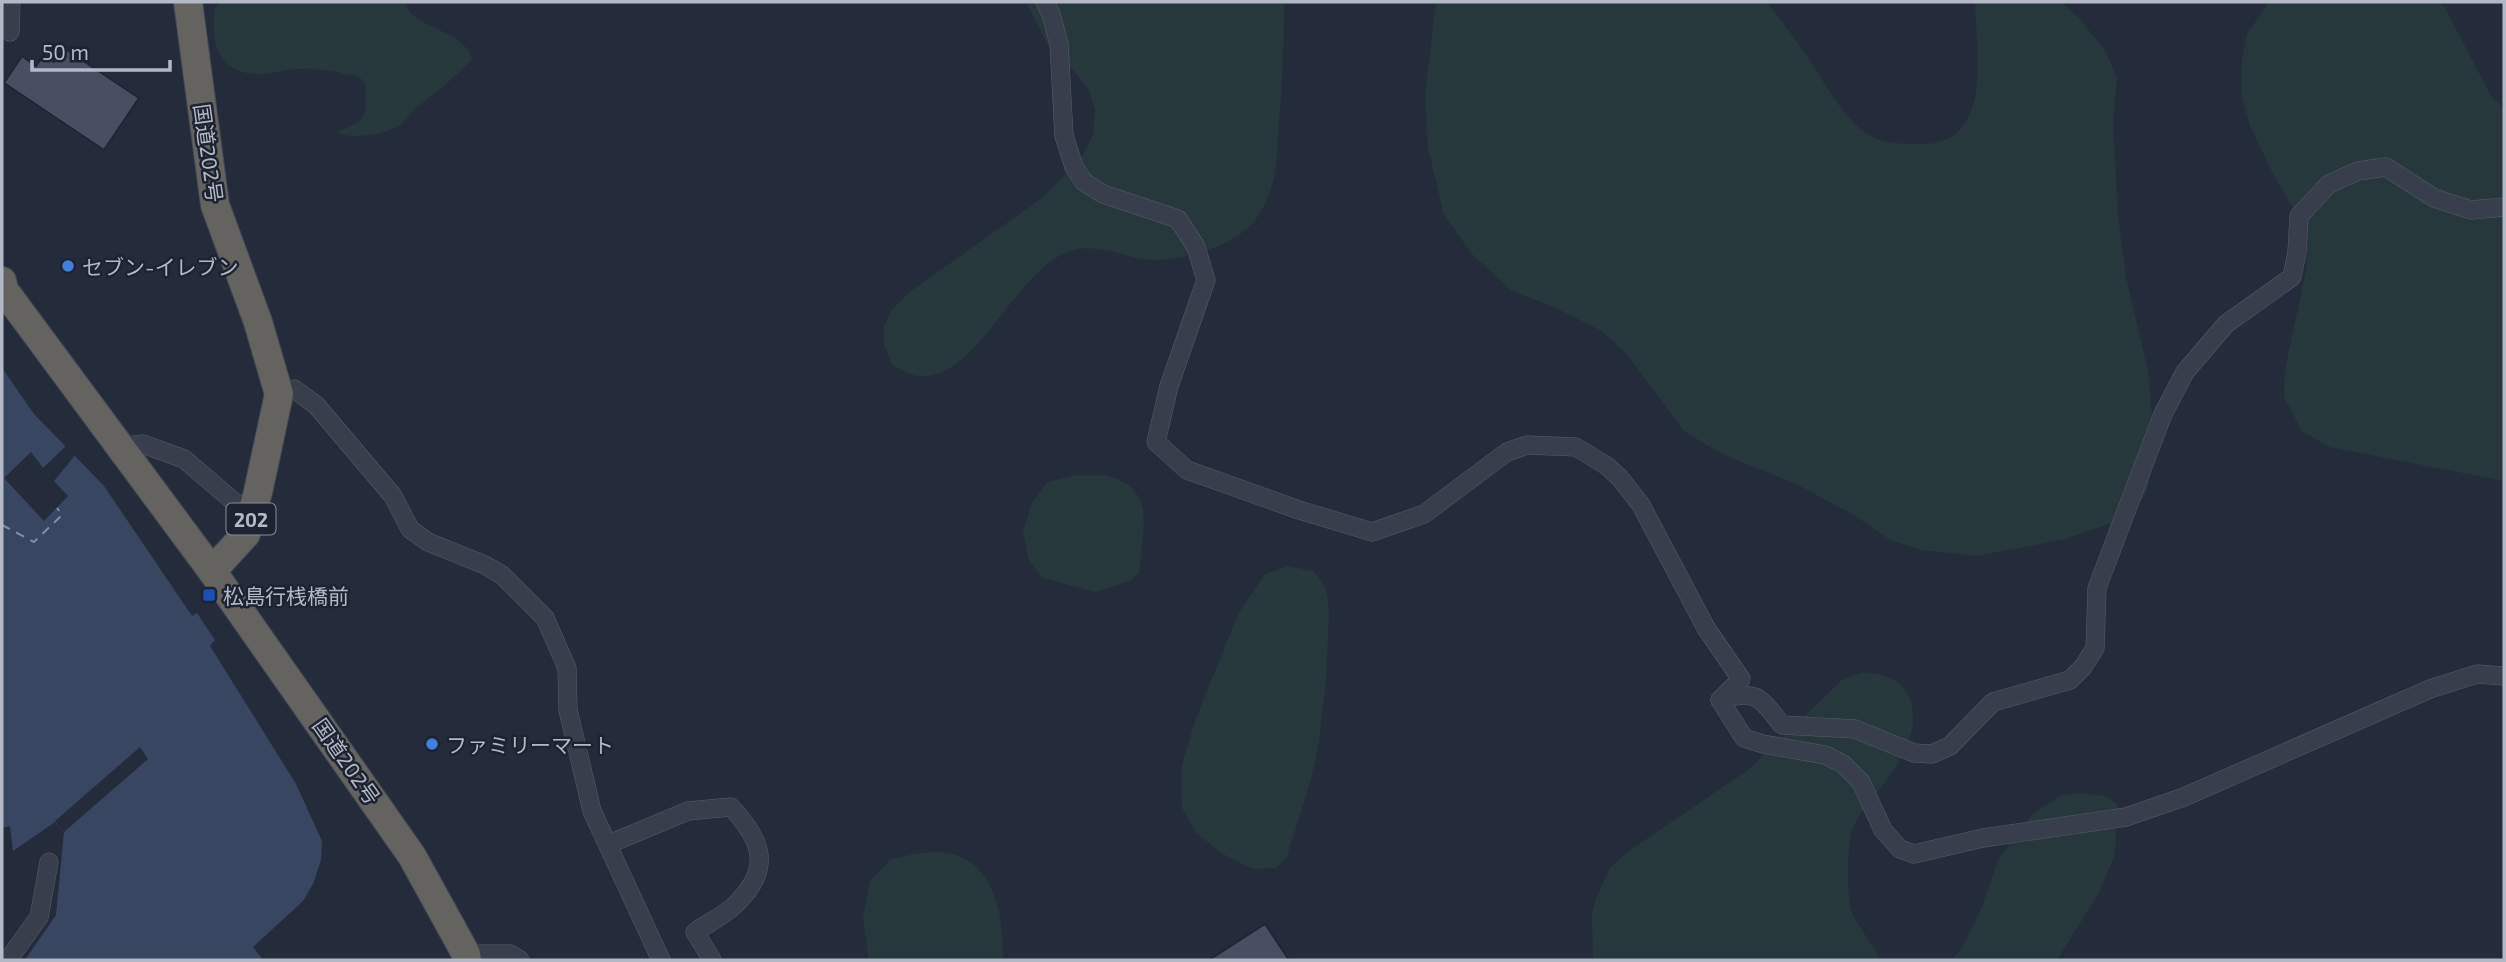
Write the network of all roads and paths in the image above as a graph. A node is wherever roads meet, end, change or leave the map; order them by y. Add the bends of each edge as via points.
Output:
1 (11, 2) edge
2 (188, 2) edge
3 (1045, 2) edge
4 (10, 32) dead end
5 (2504, 207) edge
6 (2, 281) edge
7 (279, 394) junction
8 (119, 447) junction
9 (252, 517) junction
10 (212, 571) junction
11 (2504, 676) edge
12 (1720, 700) junction
13 (609, 844) junction
14 (49, 862) dead end
15 (466, 957) edge
16 (8, 960) edge
17 (520, 960) edge
18 (661, 960) edge
19 (712, 960) edge

1 - 4 street
2 - 7 highway, 国道202号 / 202 via 215,205
3 - 12 street via 1059,44 1064,136 1074,167 1084,182 1103,194 1178,219 1196,247 1206,280 1169,386 1156,442 1187,470 1372,532 1424,514 1507,452 1527,445 1576,447 1607,466 1641,505 1706,628 1741,679
5 - 12 street via 2471,210 2434,198 2386,167 2358,171 2329,184 2299,216 2292,276 2226,324 2185,372 2163,414 2096,588 2095,648 2070,680 1993,702 1950,746 1932,754 1914,754 1855,729 1782,725 1761,700 1744,693
6 - 8 highway, 国道202号 via 4,290
7 - 9 highway, 国道202号 / 202
7 - 13 street via 294,389 316,405 393,496 410,529 428,542 502,575 545,618 567,668 568,710 592,811
8 - 9 street via 143,444 184,459
8 - 10 highway, 国道202号
9 - 10 highway, 国道202号 / 202 via 246,534
10 - 15 highway, 国道202号 via 412,856
11 - 12 street via 2477,674 2430,688 2184,797 2126,817 1914,853 1899,849 1883,830 1861,782 1843,764 1825,755 1744,738
13 - 18 street
13 - 19 street via 688,811 731,807 744,821 761,856 759,872 736,904 695,932
14 - 16 street via 39,917
15 - 17 street via 510,954

